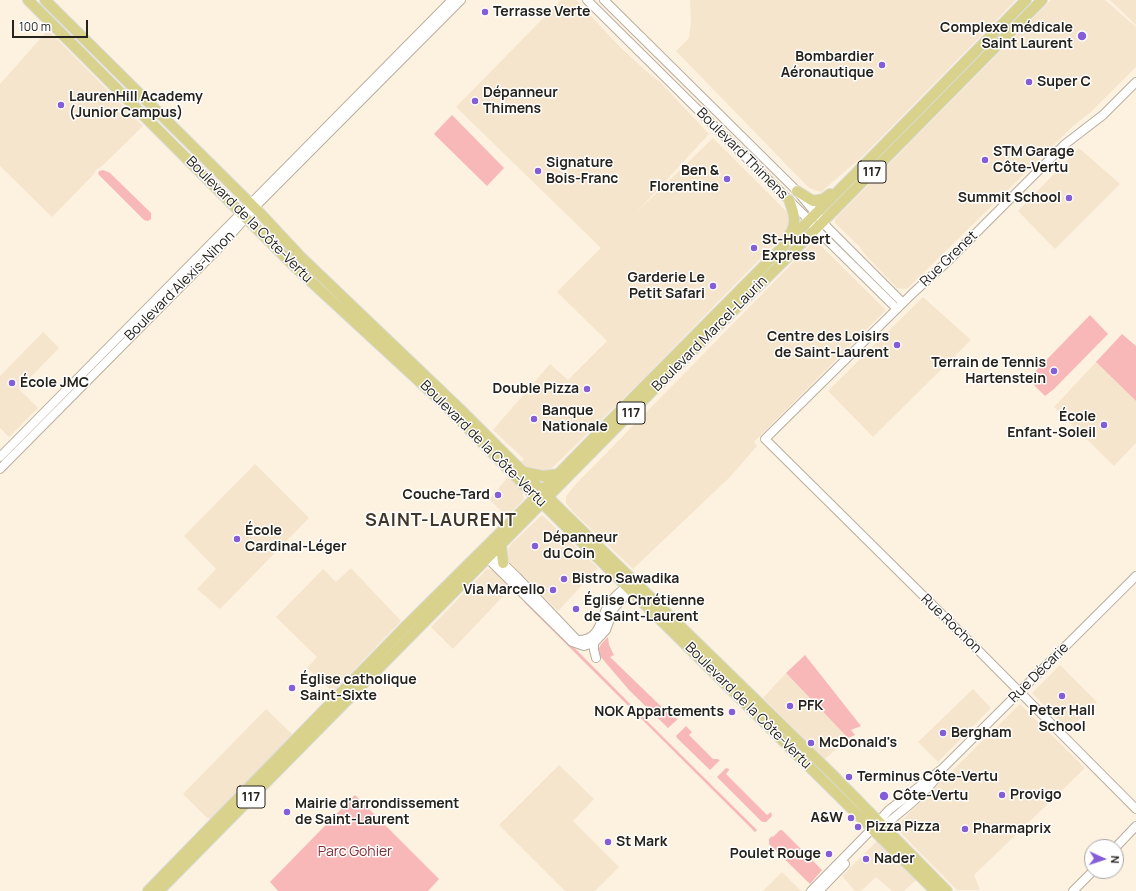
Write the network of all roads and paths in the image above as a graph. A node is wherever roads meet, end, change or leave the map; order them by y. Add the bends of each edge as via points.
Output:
1 (28, 0) edge
2 (45, 0) edge
3 (452, 0) edge
4 (461, 0) edge
5 (587, 0) edge
6 (604, 0) edge
7 (1026, 0) edge
8 (1042, 0) edge
9 (1136, 82) edge
10 (939, 88) junction
11 (947, 96) junction
12 (843, 185) junction
13 (797, 191) junction
14 (789, 200) junction
15 (252, 206) junction
16 (244, 215) junction
17 (812, 217) junction
18 (819, 225) junction
19 (780, 248) junction
20 (903, 303) junction
21 (897, 309) junction
22 (765, 440) joint
23 (0, 457) edge
24 (0, 469) edge
25 (524, 472) junction
26 (560, 479) junction
27 (542, 497) junction
28 (561, 510) junction
29 (501, 544) junction
30 (487, 553) junction
31 (503, 563) junction
32 (1136, 576) edge
33 (514, 579) junction
34 (630, 585) junction
35 (574, 641) junction
36 (594, 643) junction
37 (596, 658) dead end
38 (1020, 692) junction
39 (1136, 809) edge
40 (1136, 826) edge
41 (878, 827) junction
42 (1124, 839) edge
43 (832, 873) junction
44 (1085, 879) edge
45 (148, 891) edge
46 (160, 891) edge
47 (811, 891) edge
48 (819, 891) edge
49 (935, 891) edge
50 (947, 891) edge
51 (1073, 891) edge

1 - 16 main road, Boulevard de la Côte-Vertu
2 - 15 main road, Boulevard de la Côte-Vertu
3 - 15 street, Boulevard Alexis-Nihon
4 - 15 street, Boulevard Alexis-Nihon
5 - 14 street, Boulevard Thimens
6 - 13 street, Boulevard Thimens
7 - 10 main road, Boulevard Marcel-Laurin / 117
8 - 11 main road, Boulevard Marcel-Laurin / 117
9 - 20 street, Rue Grenet via 1103,115 1064,145
10 - 11 main road
10 - 12 main road, Boulevard Marcel-Laurin / 117
11 - 18 main road, Boulevard Marcel-Laurin / 117
12 - 13 main road via 817,201 812,201
12 - 17 main road, Boulevard Marcel-Laurin / 117
13 - 17 street, Boulevard Thimens
14 - 17 street, Boulevard Thimens
14 - 19 main road via 794,225 791,234
15 - 16 street, Boulevard Alexis-Nihon
15 - 25 main road, Boulevard de la Côte-Vertu via 341,296
16 - 23 street, Boulevard Alexis-Nihon
16 - 24 street, Boulevard Alexis-Nihon via 213,254
16 - 27 main road, Boulevard de la Côte-Vertu via 333,302
17 - 18 street, Boulevard Thimens
17 - 19 main road, Boulevard Marcel-Laurin / 117
18 - 20 street, Boulevard Thimens
18 - 21 street, Boulevard Thimens
18 - 26 main road, Boulevard Marcel-Laurin / 117
19 - 26 main road, Boulevard Marcel-Laurin / 117
20 - 21 street, Rue Grenet
21 - 22 street, Rue Grenet
22 - 38 street, Rue Rochon
25 - 26 main road
25 - 27 main road, Boulevard de la Côte-Vertu
26 - 27 main road, Boulevard Marcel-Laurin / 117
26 - 28 main road
27 - 28 main road, Boulevard de la Côte-Vertu
27 - 29 main road, Boulevard Marcel-Laurin / 117
27 - 30 main road, Boulevard Marcel-Laurin / 117
27 - 34 main road, Boulevard de la Côte-Vertu
28 - 34 main road, Boulevard de la Côte-Vertu
29 - 30 main road, Boulevard Marcel-Laurin / 117
29 - 31 main road
30 - 31 street
30 - 33 street
30 - 45 main road, Boulevard Marcel-Laurin / 117 via 407,625
30 - 46 main road, Boulevard Marcel-Laurin / 117
31 - 33 street
32 - 38 street, Rue Décarie
33 - 35 street
34 - 35 street via 608,605 596,632 587,639
34 - 36 street via 614,608 606,630
34 - 41 main road, Boulevard de la Côte-Vertu
35 - 36 street via 583,646
36 - 37 street
38 - 39 street, Rue Rochon
38 - 41 street, Rue Décarie via 942,769 894,805
40 - 42 street
41 - 43 street, Rue Décarie
41 - 49 main road, Boulevard de la Côte-Vertu
41 - 50 main road, Boulevard de la Côte-Vertu
43 - 47 street
43 - 48 street
44 - 51 street

